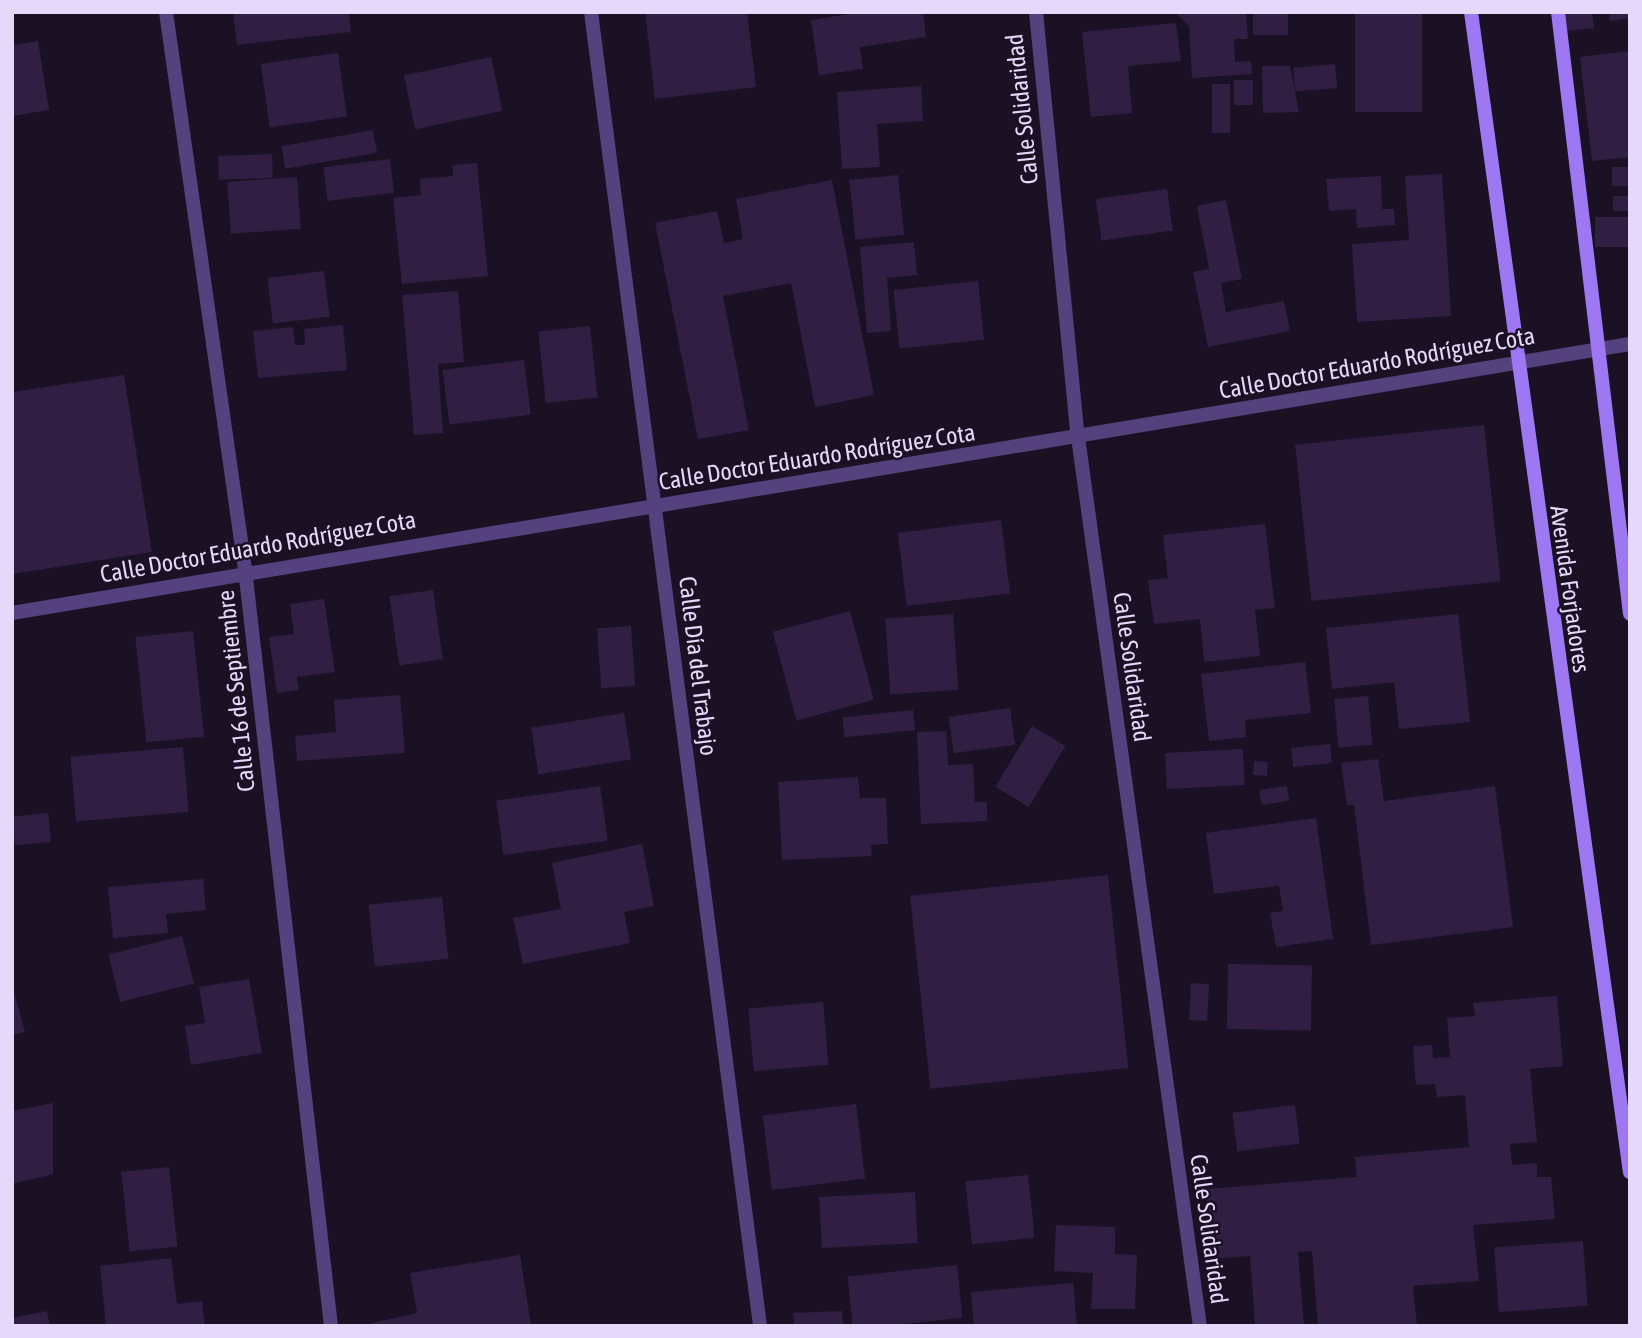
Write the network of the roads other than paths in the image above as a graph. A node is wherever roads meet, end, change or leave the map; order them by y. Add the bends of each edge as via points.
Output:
1 (166, 12) edge
2 (591, 12) edge
3 (1036, 12) edge
4 (1471, 12) edge
5 (1558, 12) edge
6 (1630, 344) edge
7 (1599, 350) junction
8 (1515, 362) junction
9 (1078, 437) junction
10 (654, 507) junction
11 (245, 569) junction
12 (12, 613) edge
13 (1630, 614) edge
14 (1630, 1172) edge
15 (331, 1326) edge
16 (760, 1326) edge
17 (1200, 1326) edge

1 - 11 street, Calle 16 de Septiembre
2 - 10 street, Calle Día del Trabajo
3 - 9 street, Calle Solidaridad
4 - 8 main road, Avenida Forjadores
5 - 7 main road
6 - 7 street, Calle Doctor Eduardo Rodríguez Cota
7 - 8 street, Calle Doctor Eduardo Rodríguez Cota
7 - 13 main road
8 - 9 street, Calle Doctor Eduardo Rodríguez Cota
8 - 14 main road, Avenida Forjadores
9 - 10 street, Calle Doctor Eduardo Rodríguez Cota
9 - 17 street, Calle Solidaridad
10 - 11 street, Calle Doctor Eduardo Rodríguez Cota
10 - 16 street, Calle Día del Trabajo
11 - 12 street, Calle Doctor Eduardo Rodríguez Cota
11 - 15 street, Calle 16 de Septiembre

